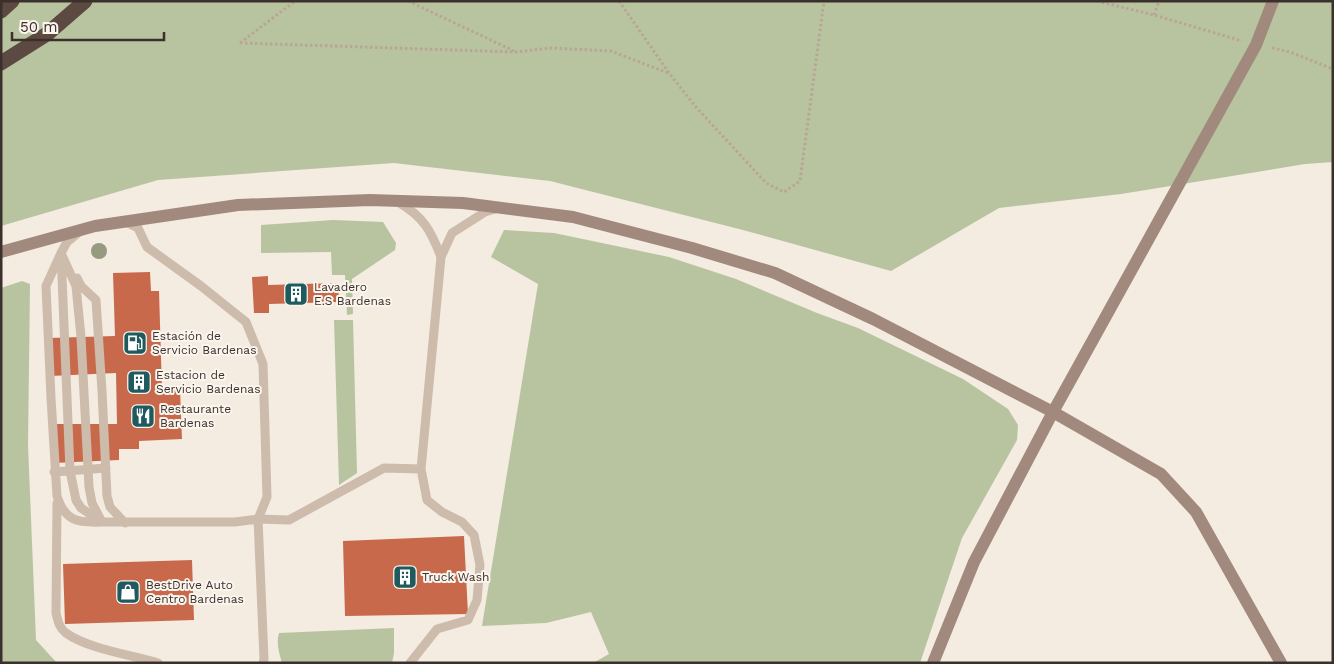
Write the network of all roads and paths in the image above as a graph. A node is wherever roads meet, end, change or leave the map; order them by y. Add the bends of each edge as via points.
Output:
1 (12, 1) edge
2 (85, 1) edge
3 (295, 1) edge
4 (408, 1) edge
5 (619, 1) edge
6 (824, 1) edge
7 (1097, 1) edge
8 (1159, 1) edge
9 (1273, 1) edge
10 (1, 11) edge
11 (1154, 15) junction
12 (47, 34) junction
13 (1256, 45) junction
14 (516, 52) junction
15 (1, 63) edge
16 (1333, 69) edge
17 (669, 73) junction
18 (1, 76) edge
19 (396, 201) junction
20 (498, 208) junction
21 (151, 218) junction
22 (125, 222) junction
23 (85, 229) junction
24 (141, 233) junction
25 (1, 252) edge
26 (61, 253) junction
27 (441, 258) junction
28 (1053, 412) junction
29 (106, 468) junction
30 (421, 469) junction
31 (88, 470) junction
32 (70, 471) junction
33 (54, 472) junction
34 (57, 496) junction
35 (258, 519) junction
36 (102, 522) junction
37 (125, 523) junction
38 (264, 662) edge
39 (158, 663) edge
40 (410, 663) edge
41 (933, 663) edge
42 (1281, 663) edge

1 - 10 highway
2 - 12 highway
3 - 14 path via 240,43
4 - 14 path
5 - 17 path
6 - 17 path via 800,180 784,192 766,183
7 - 11 path
8 - 11 path
9 - 13 street
11 - 13 path
12 - 15 highway
12 - 18 highway
13 - 16 path via 1290,52
13 - 28 street
14 - 17 path via 550,48 611,51
19 - 20 street
19 - 21 street via 238,205
19 - 27 lane via 422,219
20 - 27 lane via 485,212 452,233
20 - 28 street via 573,217 774,273 872,319
21 - 22 street
21 - 24 lane
22 - 23 street
22 - 24 lane via 134,224
23 - 25 street
23 - 26 lane via 67,242
24 - 35 lane via 147,247 246,322 263,364 266,497
26 - 29 lane via 81,286 96,300
26 - 31 lane via 76,286
26 - 32 lane
26 - 33 lane via 46,286
27 - 30 lane
28 - 41 street via 974,562
28 - 42 street via 1161,474 1196,512
29 - 31 lane
29 - 37 lane via 110,507
30 - 35 lane via 384,468 289,520
30 - 40 lane via 427,500 462,522 474,535 480,566 477,600 468,620 437,629
31 - 32 lane
31 - 36 lane via 92,503
32 - 33 lane
32 - 36 lane via 76,500 81,508
33 - 34 lane
34 - 36 lane via 61,509 72,519
34 - 39 lane via 56,613 59,626 90,645
35 - 37 lane
35 - 38 lane
36 - 37 lane

